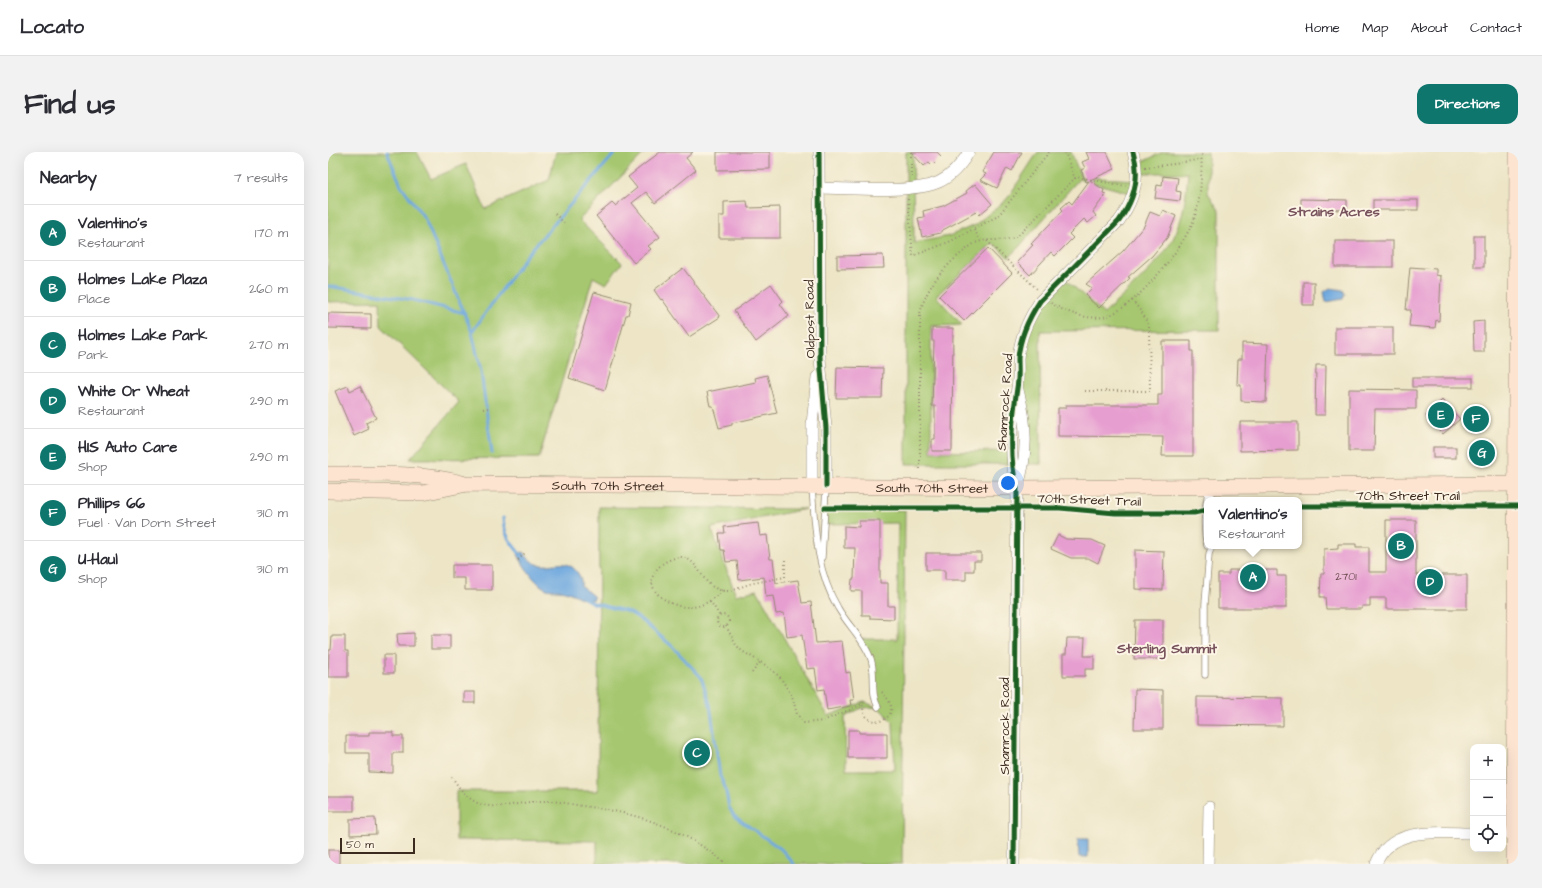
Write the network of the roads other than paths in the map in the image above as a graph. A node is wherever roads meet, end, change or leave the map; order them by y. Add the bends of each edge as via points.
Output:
1 (819, 152) edge
2 (969, 152) edge
3 (1133, 152) edge
4 (1517, 152) edge
5 (819, 188) junction
6 (1517, 190) edge
7 (328, 474) edge
8 (467, 484) junction
9 (1517, 484) edge
10 (819, 486) junction
11 (1017, 488) junction
12 (328, 491) edge
13 (1211, 493) edge
14 (1208, 549) edge
15 (1211, 549) edge
16 (1209, 554) junction
17 (821, 562) junction
18 (1205, 675) dead end
19 (878, 707) dead end
20 (1208, 807) dead end
21 (1470, 833) edge
22 (1509, 833) edge
23 (1014, 864) edge
24 (1208, 864) edge
25 (1376, 864) edge
26 (1514, 864) edge

1 - 5 street, Oldpost Road
2 - 5 street via 960,166 940,182 920,188
3 - 11 street, Shamrock Road via 1136,168 1132,200 1119,221 1044,296 1031,314 1022,338 1017,387 1024,423 1025,460
4 - 6 main road
5 - 10 street, Oldpost Road via 820,358 812,424
6 - 9 main road
7 - 8 main road, South 70th Street via 412,474
8 - 10 main road, South 70th Street
8 - 12 main road, South 70th Street via 434,492
9 - 13 main road, South 70th Street
9 - 22 main road
10 - 11 main road, South 70th Street
10 - 17 lane
10 - 17 lane via 814,529
11 - 13 main road, South 70th Street
11 - 23 street, Shamrock Road
14 - 16 lane
15 - 16 lane
16 - 18 lane via 1205,611
17 - 19 lane via 838,608 869,654 874,675 874,698
20 - 24 street
21 - 25 street via 1427,832 1406,836 1385,850
22 - 26 main road

